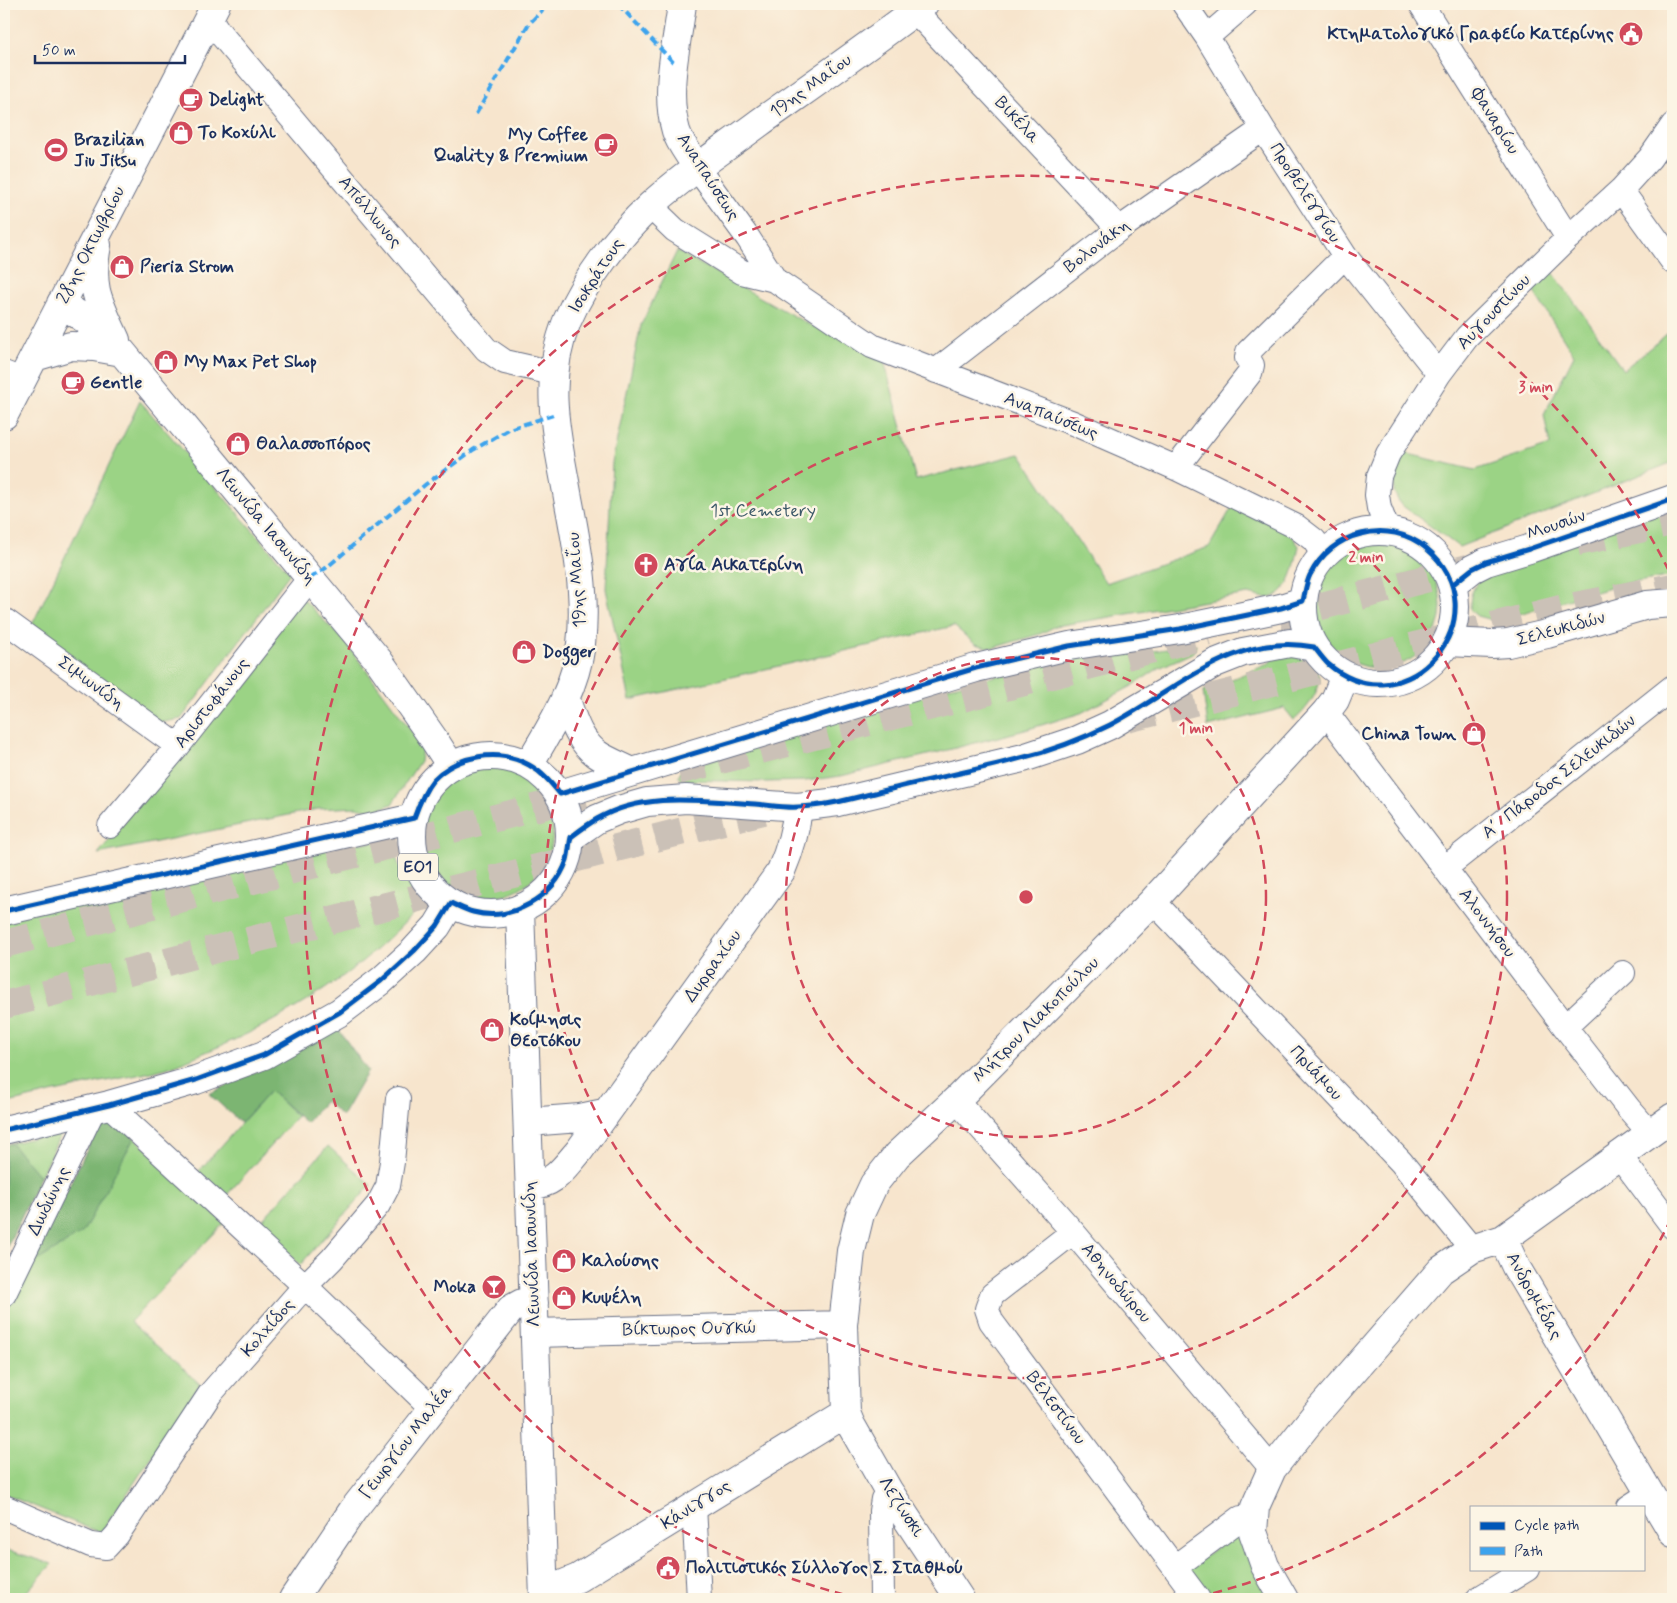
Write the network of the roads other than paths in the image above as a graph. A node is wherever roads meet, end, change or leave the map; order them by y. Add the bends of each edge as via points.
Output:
1 (682, 4) edge
2 (1184, 4) edge
3 (1245, 4) edge
4 (1421, 4) edge
5 (919, 7) edge
6 (213, 11) edge
7 (1207, 37) junction
8 (1673, 126) edge
9 (1263, 129) junction
10 (698, 168) junction
11 (1621, 190) junction
12 (650, 206) junction
13 (101, 225) junction
14 (1118, 229) junction
15 (1568, 238) junction
16 (1345, 256) junction
17 (1673, 262) edge
18 (775, 280) junction
19 (62, 302) junction
20 (122, 352) junction
21 (20, 370) edge
22 (936, 371) junction
23 (553, 372) junction
24 (1439, 374) junction
25 (4, 415) edge
26 (553, 415) joint
27 (1176, 468) junction
28 (1673, 499) edge
29 (1388, 532) junction
30 (1324, 555) junction
31 (310, 578) junction
32 (1452, 585) junction
33 (1303, 601) junction
34 (1673, 603) edge
35 (4, 620) edge
36 (1447, 642) junction
37 (1314, 647) junction
38 (1345, 676) junction
39 (1673, 687) edge
40 (566, 700) junction
41 (1326, 712) junction
42 (178, 746) junction
43 (529, 764) junction
44 (451, 766) junction
45 (632, 772) junction
46 (560, 794) junction
47 (798, 807) junction
48 (414, 818) junction
49 (110, 826) dead end
50 (571, 837) junction
51 (1445, 868) junction
52 (1153, 901) junction
53 (451, 903) junction
54 (520, 909) junction
55 (4, 911) edge
56 (1623, 973) dead end
57 (1565, 1027) junction
58 (398, 1099) dead end
59 (956, 1100) junction
60 (102, 1106) junction
61 (604, 1113) junction
62 (1673, 1117) edge
63 (528, 1122) junction
64 (4, 1130) edge
65 (1650, 1133) junction
66 (1619, 1155) junction
67 (530, 1186) junction
68 (1673, 1227) edge
69 (1073, 1232) junction
70 (1503, 1239) junction
71 (1472, 1249) junction
72 (305, 1286) junction
73 (4, 1294) edge
74 (534, 1303) junction
75 (843, 1325) junction
76 (535, 1332) junction
77 (432, 1408) junction
78 (846, 1413) junction
79 (1272, 1469) junction
80 (888, 1490) junction
81 (1639, 1501) edge
82 (694, 1506) junction
83 (4, 1507) edge
84 (1254, 1519) junction
85 (1673, 1533) edge
86 (1175, 1568) junction
87 (1525, 1570) edge
88 (544, 1596) edge
89 (293, 1599) edge
90 (699, 1599) edge
91 (882, 1599) edge
92 (960, 1599) edge
93 (1198, 1599) edge
94 (1284, 1599) edge
95 (1478, 1599) edge

1 - 10 main road, Αναπαύσεως via 670,94 671,110 677,133
2 - 7 street, Προβελεγγίου
3 - 7 street
4 - 15 street, Φαναρίου
5 - 10 main road, 19ης Μαΐου
5 - 14 street, Βικέλα
6 - 13 main road, 28ης Οκτωβρίου
6 - 23 street, Απόλλωνος via 219,32 486,349 505,362
7 - 9 street, Προβελεγγίου
8 - 11 street, Αυγουστίνου
9 - 14 street, Βολονάκη
9 - 16 street, Προβελεγγίου
10 - 12 main road, Ισοκράτους
10 - 18 street, Αναπαύσεως
11 - 15 street, Αυγουστίνου
11 - 17 street
12 - 18 street, Αναπαύσεως via 675,230 742,272
12 - 23 main road, Ισοκράτους via 622,236 583,291 568,320
13 - 19 main road, 28ης Οκτωβρίου
13 - 20 main road via 93,283 99,304
14 - 22 street, Βολονάκη
15 - 24 street, Αυγουστίνου via 1467,337
16 - 24 street, Προβελεγγίου
16 - 27 street via 1248,352 1247,358 1252,365 1250,373
18 - 22 street, Αναπαύσεως via 872,346
19 - 20 main road, Λεωνίδα Ιασωνίδη
19 - 21 main road, 28ης Οκτωβρίου
20 - 21 main road via 71,346
20 - 31 main road, Λεωνίδα Ιασωνίδη
21 - 25 main road, 28ης Οκτωβρίου
22 - 27 street, Αναπαύσεως via 1073,423
23 - 26 main road, Ισοκράτους
24 - 29 street, Αυγουστίνου via 1388,454 1379,476 1379,508
26 - 40 main road, 19ης Μαΐου via 580,574 582,623 579,654
27 - 30 street, Αναπαύσεως via 1297,527 1314,540
28 - 32 main road, Μουσών via 1486,562
29 - 30 main road via 1370,531 1353,536
29 - 32 main road via 1421,544 1434,555
30 - 33 main road via 1310,576
31 - 42 street, Αριστοφάνους
31 - 44 main road, Λεωνίδα Ιασωνίδη via 379,661
32 - 36 main road via 1455,604
33 - 37 main road via 1303,617
33 - 45 main road via 1180,629 1069,646 976,668
34 - 36 main road, Σελευκιδών via 1647,606 1508,643
35 - 42 street, Σιμωνίδη
36 - 38 main road via 1429,665 1403,680 1374,684
37 - 38 main road via 1327,664
37 - 47 main road via 1290,643 1243,652 1215,662 1110,725 1023,758 838,802
38 - 41 main road, Μήτρου Λιακοπούλου
39 - 51 street, Α΄ Πάροδος Σελευκιδών
40 - 43 main road, 19ης Μαΐου
40 - 45 main road via 583,739 597,754
41 - 51 street, Αλοννήσου
41 - 52 main road, Μήτρου Λιακοπούλου
42 - 49 street, Αριστοφάνους
43 - 44 main road, ΕΟ1 via 510,757 490,755 469,758
43 - 46 main road, ΕΟ1
44 - 48 main road, ΕΟ1 via 425,792
45 - 46 main road
46 - 50 main road, ΕΟ1 via 570,822
47 - 50 main road via 686,799 647,802 597,819
47 - 61 main road, Δυρραχίου via 791,847 781,871
48 - 53 main road, ΕΟ1 via 412,842 418,867 432,888
48 - 55 main road
50 - 54 main road, ΕΟ1 via 567,860 556,881 540,898
51 - 57 street, Αλοννήσου
52 - 59 main road, Μήτρου Λιακοπούλου
52 - 71 street, Πριάμου via 1400,1162
53 - 54 main road, ΕΟ1 via 473,912 489,914
53 - 60 main road, ΕΟ1 via 437,926 414,951 340,1012 264,1055 196,1080
54 - 63 main road, Λεωνίδα Ιασωνίδη
56 - 57 street
57 - 65 street, Αλοννήσου
58 - 72 street, Κολχίδος via 388,1186 378,1205
59 - 69 street, Αθηνοδώρου
59 - 75 main road, Μήτρου Λιακοπούλου via 898,1155 874,1184 860,1214 851,1251
60 - 64 main road, ΕΟ1
60 - 72 street
60 - 73 street, Δωδώνης
61 - 63 main road
61 - 67 main road, Δυρραχίου via 557,1177
62 - 65 main road, Ανδρομέδας
63 - 67 main road, Λεωνίδα Ιασωνίδη
65 - 66 main road, Ανδρομέδας
66 - 68 street
66 - 70 main road, Ανδρομέδας
67 - 74 main road, Λεωνίδα Ιασωνίδη
69 - 79 street, Αθηνοδώρου
69 - 86 street, Βελεστίνου via 992,1295 987,1309 991,1321
70 - 71 main road
70 - 81 main road, Ανδρομέδας
71 - 79 main road via 1441,1270
72 - 77 street
72 - 83 street, Κολχίδος via 210,1394 106,1547 91,1545
74 - 76 main road, Λεωνίδα Ιασωνίδη
74 - 77 main road, Γεωργίου Μαλέα via 522,1303 511,1309
75 - 76 main road, Βίκτωρος Ουγκώ
75 - 78 main road, Μήτρου Λιακοπούλου
76 - 88 main road, Λεωνίδα Ιασωνίδη
77 - 89 main road, Γεωργίου Μαλέα via 353,1510
78 - 80 main road, Λεζίνσκι
78 - 82 main road, Κάνιγγος
79 - 84 main road via 1255,1507
80 - 91 street via 881,1511
80 - 92 main road, Λεζίνσκι
81 - 85 main road, Ανδρομέδας
82 - 88 main road, Κάνιγγος
82 - 90 street
84 - 86 street via 1241,1518
84 - 94 main road via 1253,1532 1265,1566
86 - 93 street, Βελεστίνου
87 - 95 street

